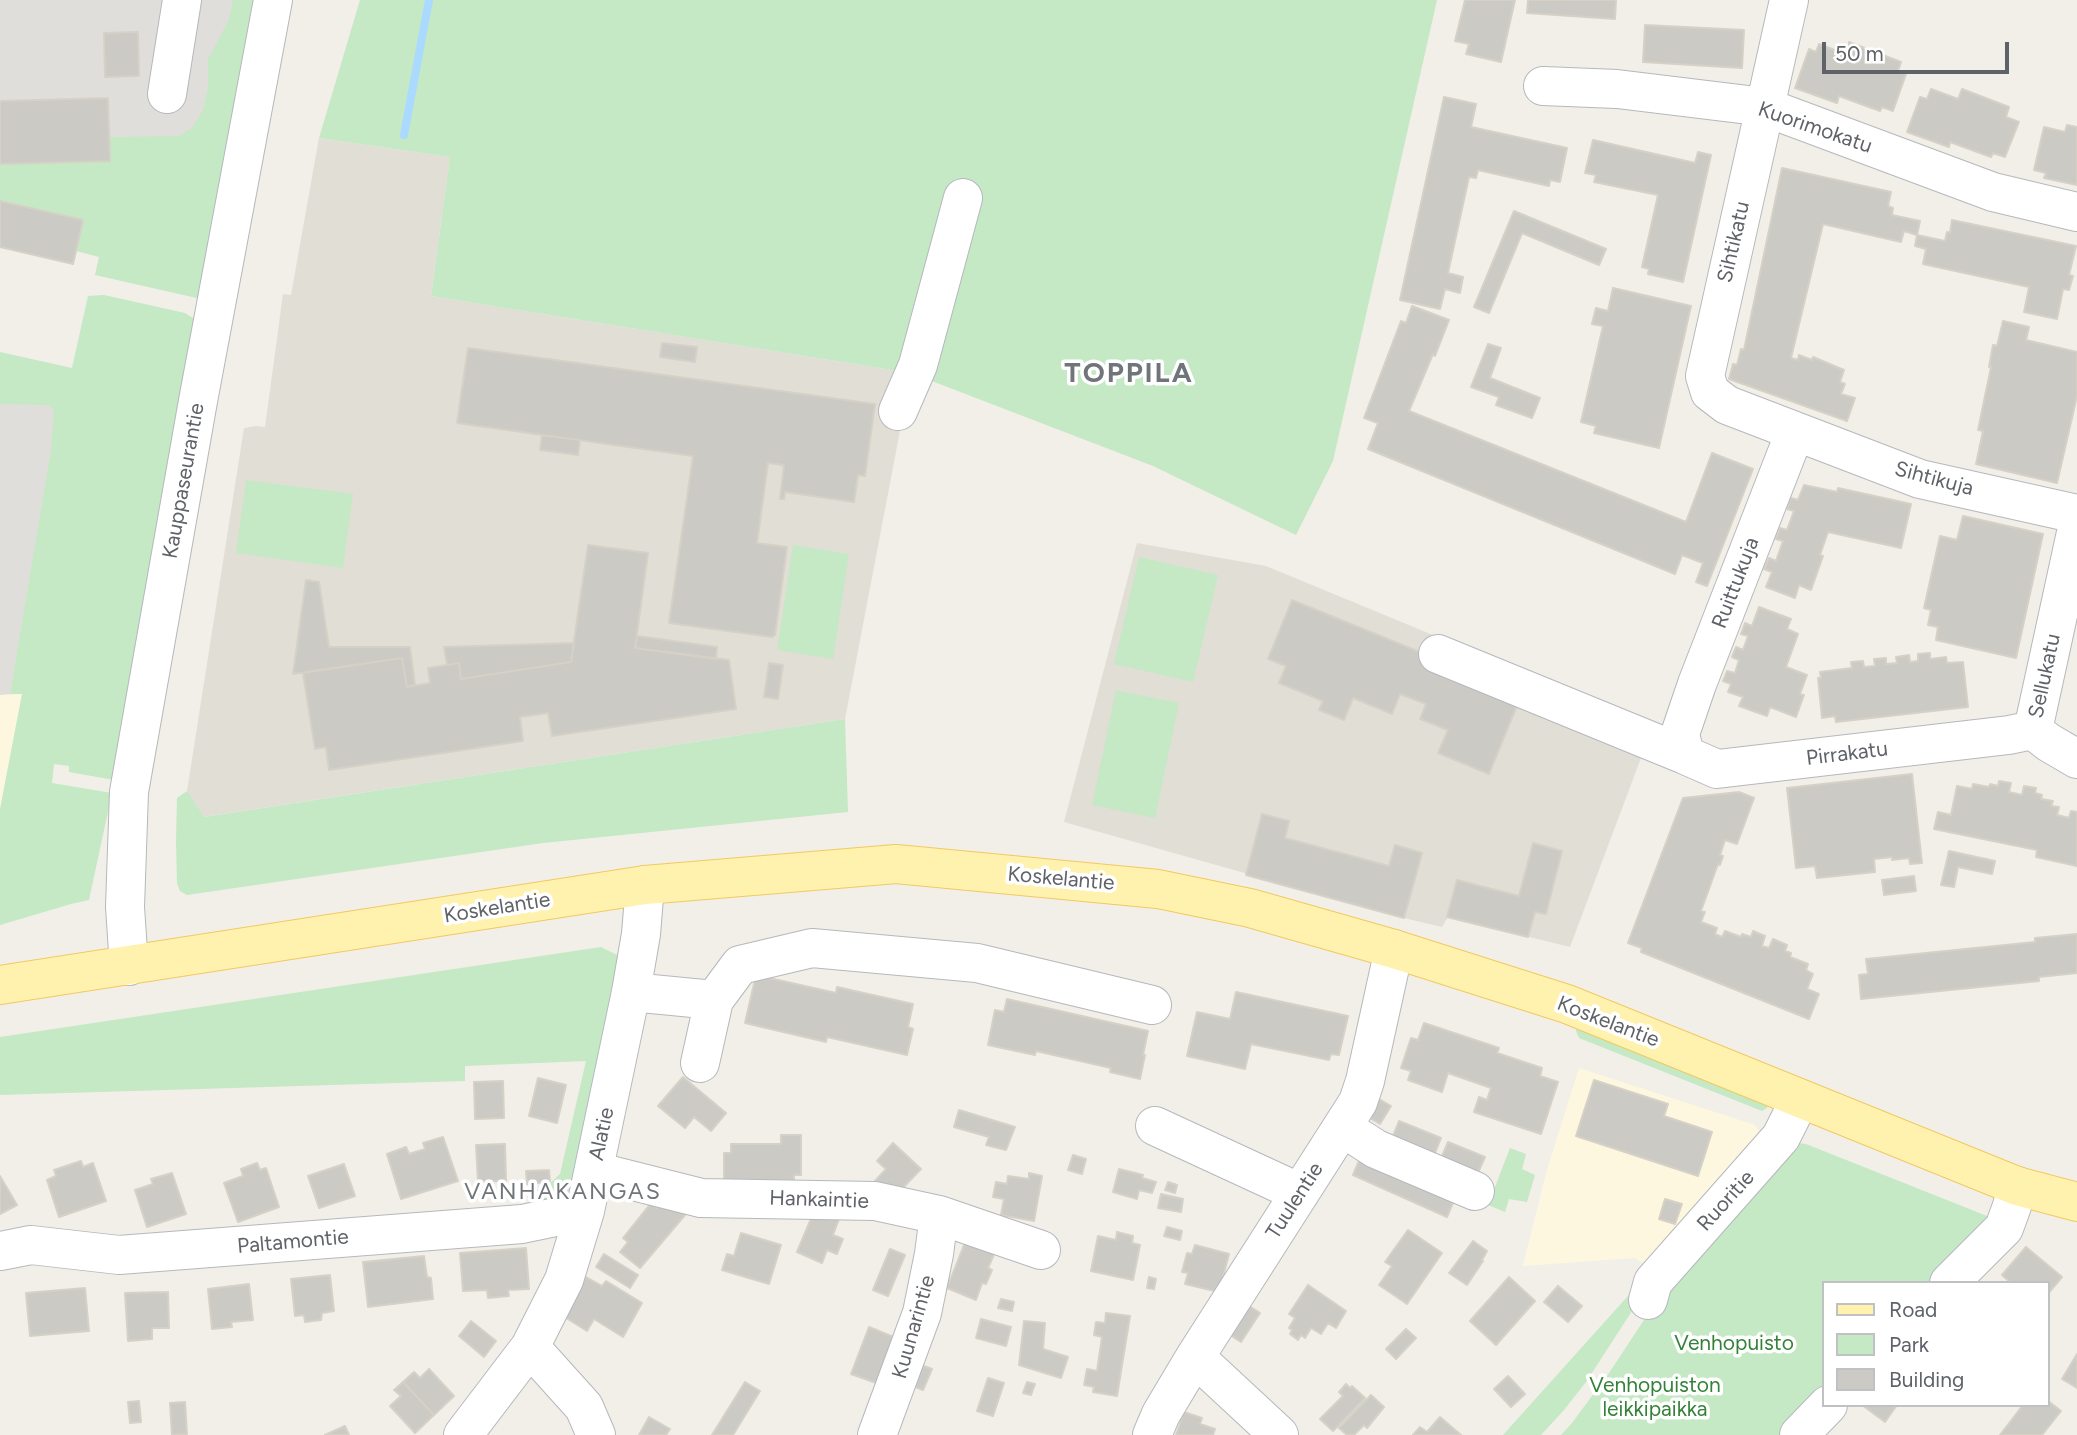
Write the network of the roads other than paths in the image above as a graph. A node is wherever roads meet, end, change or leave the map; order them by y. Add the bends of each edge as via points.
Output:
1 (182, 0) edge
2 (273, 0) edge
3 (1789, 0) edge
4 (1543, 86) dead end
5 (167, 94) dead end
6 (1765, 107) junction
7 (963, 198) dead end
8 (2077, 212) edge
9 (898, 411) dead end
10 (1795, 432) junction
11 (2077, 514) edge
12 (2077, 528) edge
13 (1438, 654) dead end
14 (2033, 730) junction
15 (1683, 745) junction
16 (2077, 759) edge
17 (645, 885) junction
18 (1394, 949) junction
19 (129, 966) junction
20 (0, 985) edge
21 (631, 992) junction
22 (714, 1000) junction
23 (1152, 1005) dead end
24 (700, 1063) dead end
25 (1801, 1099) junction
26 (1155, 1126) dead end
27 (1342, 1127) junction
28 (594, 1171) junction
29 (2017, 1186) junction
30 (1475, 1191) dead end
31 (1300, 1193) junction
32 (2077, 1202) edge
33 (585, 1211) junction
34 (939, 1215) junction
35 (1041, 1250) dead end
36 (0, 1251) edge
37 (1951, 1281) edge
38 (1648, 1300) dead end
39 (530, 1347) junction
40 (1195, 1357) junction
41 (1826, 1407) edge
42 (463, 1435) edge
43 (596, 1435) edge
44 (877, 1435) edge
45 (1153, 1435) edge
46 (1279, 1435) edge
47 (1799, 1435) edge

1 - 5 street
2 - 19 street, Kauppaseurantie via 129,792 125,907
3 - 6 street, Sihtikatu
4 - 6 street, Kuorimokatu via 1617,89
6 - 8 street, Kuorimokatu via 1993,192
6 - 10 street, Sihtikatu via 1700,333 1710,392 1727,405
7 - 9 street via 918,365
10 - 11 street, Sihtikuja via 1920,479
10 - 15 street, Ruittukuja via 1697,684
12 - 14 street, Sellukatu
13 - 15 street, Pirrakatu
14 - 15 street, Pirrakatu via 1717,769
14 - 16 street, Sellukatu
17 - 18 main road, Koskelantie via 897,864 1158,889 1250,908
17 - 19 main road, Koskelantie
17 - 21 street, Alatie
18 - 25 main road, Koskelantie via 1567,1004
18 - 27 street, Tuulentie via 1365,1081
19 - 20 main road, Koskelantie
21 - 22 street
21 - 28 street, Alatie
22 - 23 street via 740,965 812,948 978,963
22 - 24 street
25 - 29 main road, Koskelantie
25 - 38 street, Ruoritie via 1781,1137 1653,1282
26 - 31 street
27 - 30 street via 1376,1149
27 - 31 street, Tuulentie
28 - 33 street, Alatie
28 - 34 street, Hankaintie via 701,1198 876,1201
29 - 32 main road, Koskelantie
29 - 37 street via 2004,1228
31 - 40 street, Tuulentie
33 - 36 street, Paltamontie via 522,1224 119,1255 31,1245
33 - 39 street, Alatie via 564,1280
34 - 35 street, Hankaintie
34 - 44 street, Kuunarintie via 922,1313
39 - 42 street, Alatie
39 - 43 street via 584,1406
40 - 45 street, Tuulentie
40 - 46 street
41 - 47 street

